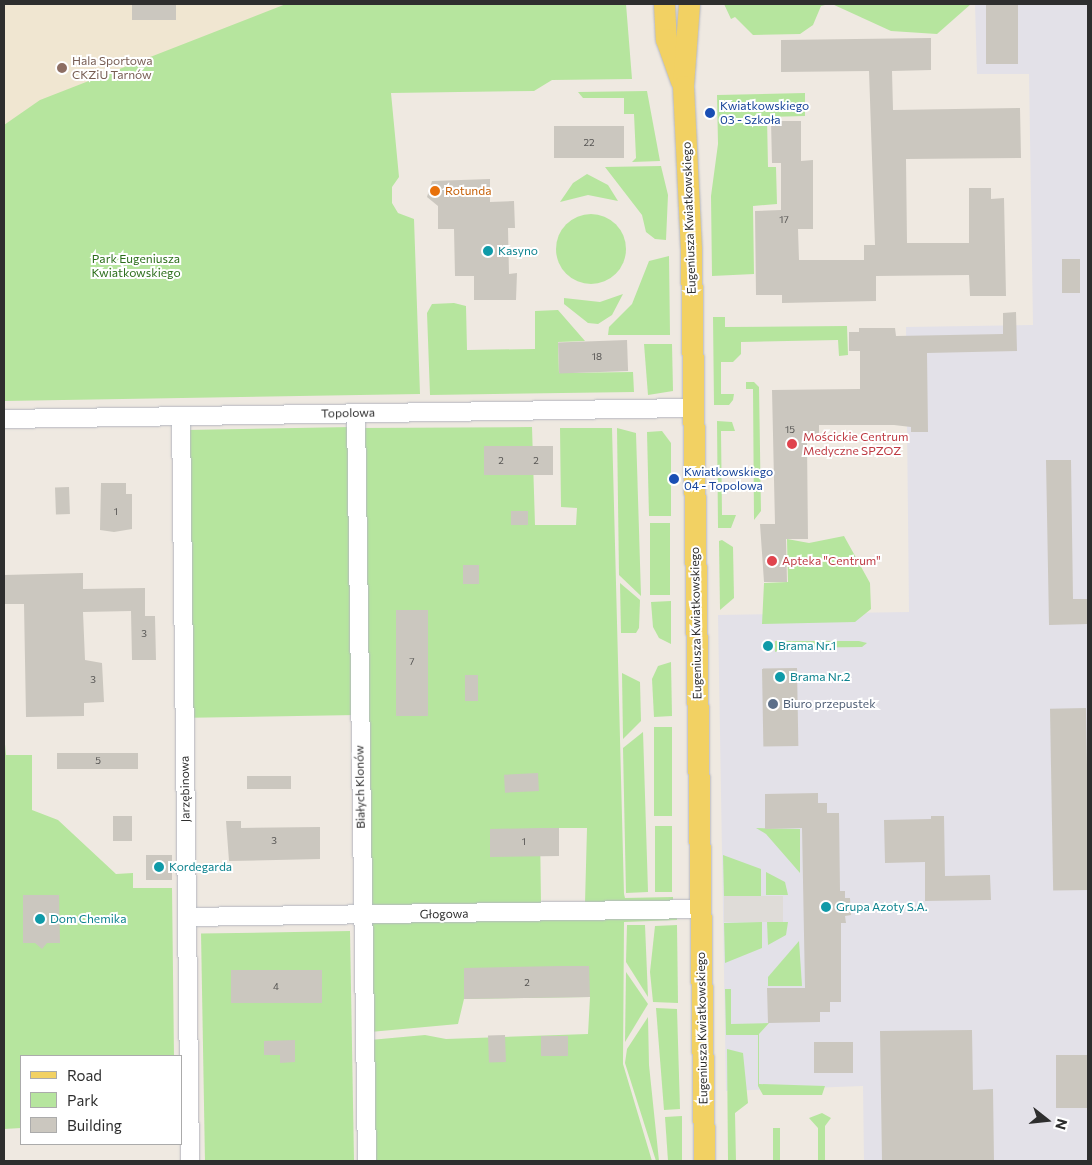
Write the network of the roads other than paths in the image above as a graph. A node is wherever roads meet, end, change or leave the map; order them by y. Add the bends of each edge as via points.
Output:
1 (664, 4) edge
2 (689, 4) edge
3 (683, 86) junction
4 (692, 408) junction
5 (356, 413) junction
6 (182, 416) junction
7 (4, 419) edge
8 (701, 910) junction
9 (362, 915) junction
10 (187, 917) junction
11 (190, 1161) edge
12 (367, 1161) edge
13 (704, 1161) edge

1 - 3 main road, Eugeniusza Kwiatkowskiego via 666,39
2 - 3 main road, Eugeniusza Kwiatkowskiego
3 - 4 main road, Eugeniusza Kwiatkowskiego via 691,249
4 - 5 street, Topolowa
4 - 8 main road, Eugeniusza Kwiatkowskiego
5 - 6 street, Topolowa
5 - 9 street, Białych Klonów
6 - 7 street, Topolowa
6 - 10 street, Jarzębinowa
8 - 9 street, Głogowa
8 - 13 main road, Eugeniusza Kwiatkowskiego
9 - 10 street, Głogowa
9 - 12 street, Białych Klonów
10 - 11 street, Jarzębinowa

